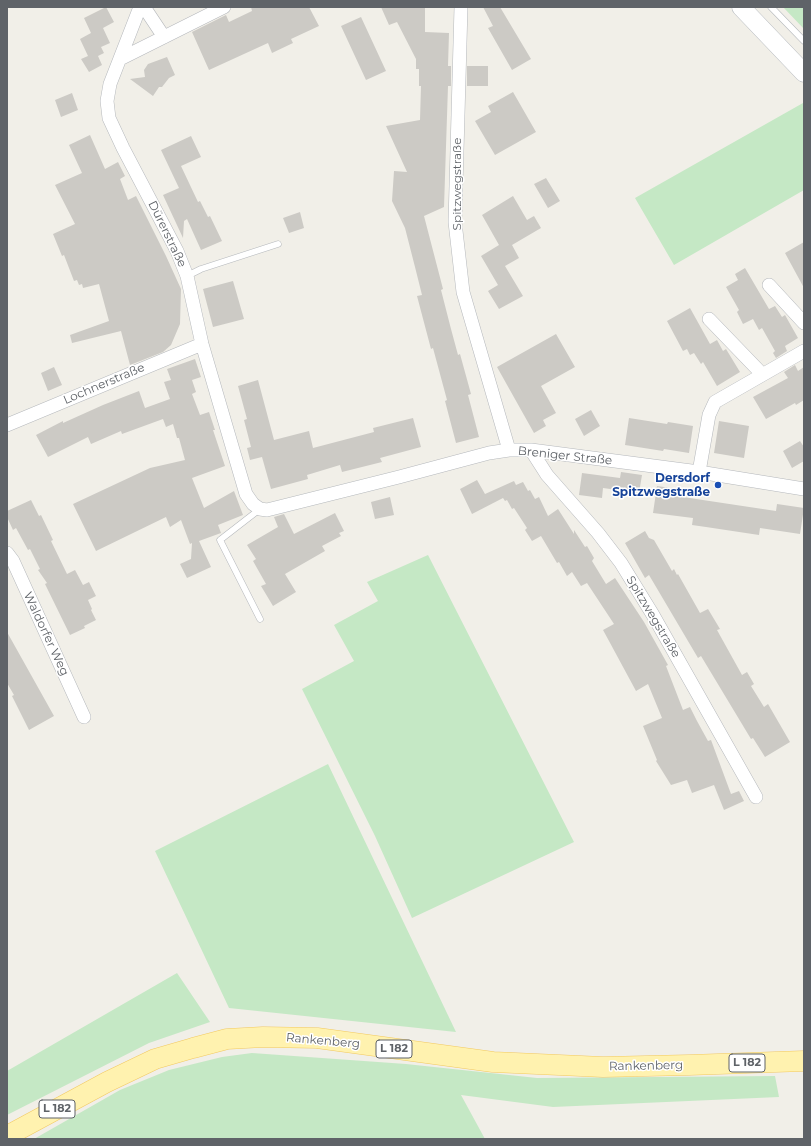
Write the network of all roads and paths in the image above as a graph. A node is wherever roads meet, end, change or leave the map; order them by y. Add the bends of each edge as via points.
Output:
1 (140, 7) edge
2 (144, 7) edge
3 (224, 7) edge
4 (461, 7) edge
5 (741, 7) edge
6 (771, 7) edge
7 (164, 37) junction
8 (804, 41) edge
9 (120, 59) junction
10 (804, 74) edge
11 (278, 244) dead end
12 (187, 276) junction
13 (769, 285) dead end
14 (709, 320) dead end
15 (804, 323) edge
16 (202, 344) junction
17 (804, 350) edge
18 (762, 374) junction
19 (7, 425) edge
20 (509, 450) junction
21 (531, 450) junction
22 (699, 472) junction
23 (804, 489) edge
24 (260, 509) junction
25 (7, 553) edge
26 (260, 619) dead end
27 (84, 717) dead end
28 (756, 797) dead end
29 (804, 1061) edge
30 (7, 1136) edge

1 - 9 street, Dürerstraße
2 - 7 street
3 - 7 street
4 - 20 street, Spitzwegstraße via 455,222 463,292
5 - 10 main road
6 - 8 lane
7 - 9 street
9 - 12 street, Dürerstraße via 110,84 109,118 177,250
11 - 12 lane
12 - 16 street, Dürerstraße
13 - 15 street
14 - 18 street
16 - 19 street, Lochnerstraße
16 - 24 street, Dürerstraße via 246,494
17 - 18 street
18 - 22 street via 715,402 709,415
20 - 21 street, Breniger Straße
20 - 24 street, Breniger Straße via 267,510
21 - 22 street, Breniger Straße
21 - 28 street, Spitzwegstraße via 546,475 621,563
22 - 23 street, Breniger Straße
24 - 26 lane via 220,540
25 - 27 street, Waldorfer Weg via 13,561
29 - 30 main road, Rankenberg / L 182 via 596,1066 493,1062 316,1038 264,1036 228,1039 155,1059

